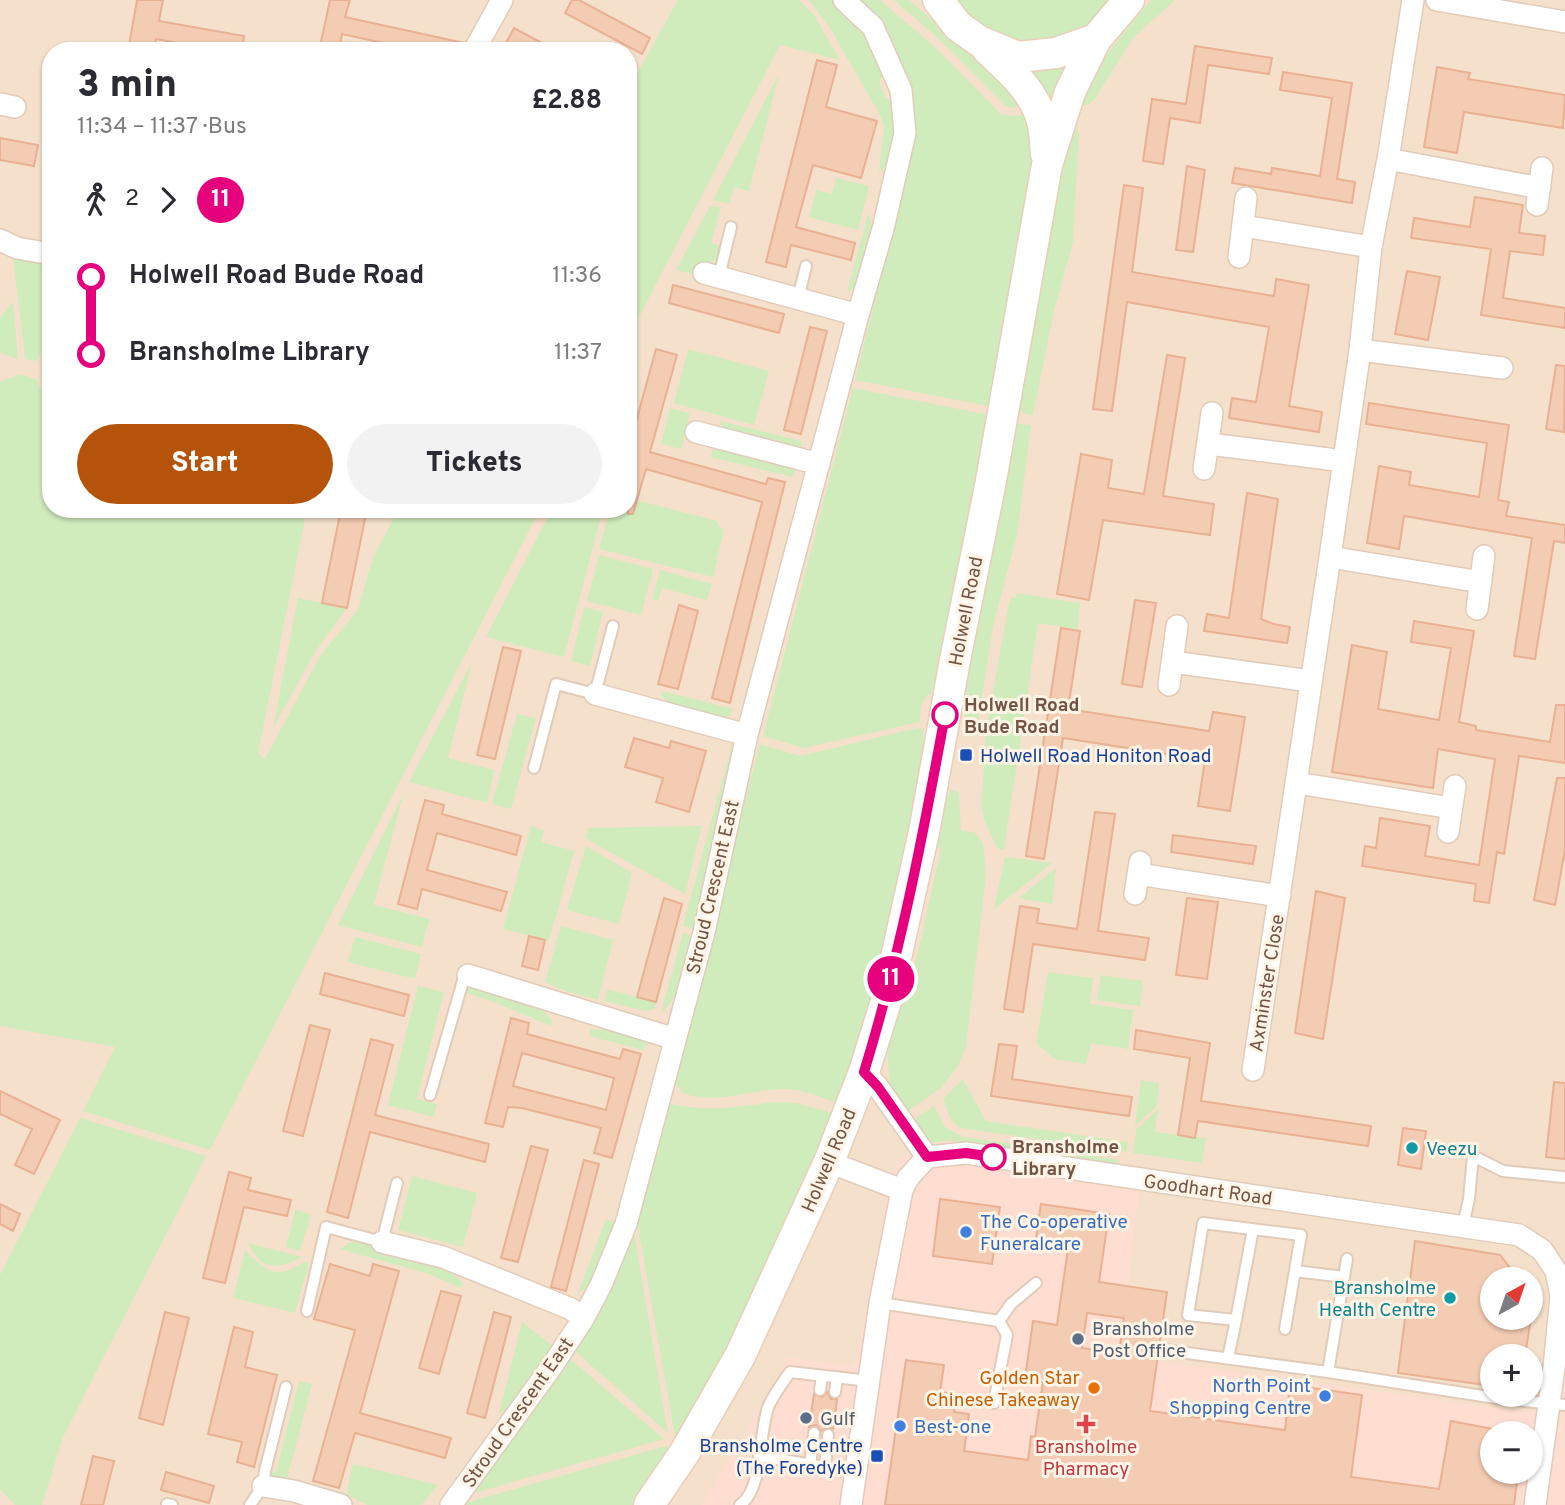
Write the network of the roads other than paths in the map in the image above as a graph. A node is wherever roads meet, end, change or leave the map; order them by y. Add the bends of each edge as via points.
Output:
1 (502, 0) edge
2 (844, 0) edge
3 (924, 0) edge
4 (938, 0) edge
5 (1129, 0) edge
6 (1413, 0) edge
7 (1437, 0) edge
8 (1565, 22) edge
9 (968, 34) junction
10 (1096, 39) junction
11 (479, 42) edge
12 (1388, 159) junction
13 (1047, 165) junction
14 (1540, 187) dead end
15 (1246, 198) dead end
16 (1243, 226) junction
17 (731, 227) dead end
18 (0, 240) edge
19 (1371, 247) junction
20 (42, 252) edge
21 (1239, 257) dead end
22 (806, 266) dead end
23 (711, 275) joint
24 (798, 299) junction
25 (858, 315) junction
26 (1360, 350) junction
27 (1502, 368) dead end
28 (1212, 413) dead end
29 (696, 432) dead end
30 (1209, 444) junction
31 (1343, 461) junction
32 (819, 464) junction
33 (1204, 469) dead end
34 (1484, 556) dead end
35 (1330, 557) junction
36 (1481, 582) junction
37 (1478, 609) dead end
38 (613, 626) dead end
39 (1177, 626) dead end
40 (1173, 662) junction
41 (1310, 681) junction
42 (1169, 685) dead end
43 (595, 695) junction
44 (747, 735) junction
45 (534, 768) dead end
46 (1297, 783) junction
47 (1455, 786) dead end
48 (1451, 808) junction
49 (1448, 832) dead end
50 (1138, 876) dead end
51 (1280, 896) junction
52 (463, 973) joint
53 (675, 1038) junction
54 (1253, 1070) dead end
55 (864, 1072) junction
56 (430, 1095) dead end
57 (927, 1157) junction
58 (830, 1162) junction
59 (1563, 1177) dead end
60 (397, 1183) dead end
61 (902, 1190) junction
62 (1463, 1227) junction
63 (1253, 1229) junction
64 (382, 1242) junction
65 (1347, 1259) dead end
66 (1295, 1271) junction
67 (1344, 1277) junction
68 (1036, 1283) dead end
69 (880, 1303) junction
70 (307, 1311) dead end
71 (583, 1319) junction
72 (999, 1321) junction
73 (1236, 1321) junction
74 (1562, 1323) edge
75 (1285, 1329) dead end
76 (1166, 1350) dead end
77 (1228, 1358) junction
78 (1328, 1371) junction
79 (822, 1376) junction
80 (836, 1377) junction
81 (869, 1381) junction
82 (286, 1387) dead end
83 (820, 1390) dead end
84 (835, 1392) dead end
85 (994, 1403) dead end
86 (1556, 1403) edge
87 (814, 1433) dead end
88 (828, 1435) dead end
89 (760, 1456) junction
90 (810, 1465) junction
91 (825, 1467) junction
92 (856, 1472) junction
93 (263, 1486) junction
94 (250, 1505) edge
95 (341, 1505) edge
96 (451, 1505) edge
97 (649, 1505) edge
98 (740, 1505) edge
99 (851, 1505) edge
100 (1535, 1505) edge

1 - 11 street
2 - 25 street, Stroud Crescent East via 873,27 901,90 905,133
3 - 9 street
4 - 9 street, Holwell Road
5 - 10 street, Holwell Road
6 - 12 street, Axminster Close
7 - 8 street
9 - 10 street via 1018,57 1056,53
9 - 13 street, Holwell Road via 1033,98 1042,121
10 - 13 street, Holwell Road via 1070,92
12 - 14 street
12 - 19 street, Axminster Close
13 - 55 street, Holwell Road via 924,832 887,998
15 - 16 street
16 - 19 street
16 - 21 street
17 - 23 lane
18 - 20 street
19 - 26 street, Axminster Close
22 - 24 lane
23 - 24 street
24 - 25 street
25 - 32 street, Stroud Crescent East
26 - 27 street
26 - 31 street, Axminster Close
28 - 30 street
29 - 32 street
30 - 31 street
30 - 33 street
31 - 35 street, Axminster Close
32 - 44 street, Stroud Crescent East
34 - 36 street
35 - 36 street
35 - 41 street, Axminster Close
36 - 37 street
38 - 43 lane
39 - 40 street
40 - 41 street
40 - 42 street
41 - 46 street, Axminster Close
43 - 44 street
43 - 45 lane via 556,684
44 - 53 street, Stroud Crescent East via 704,932
46 - 48 street
46 - 51 street, Axminster Close
47 - 48 street
48 - 49 street
50 - 51 street, Axminster Close
51 - 54 street, Axminster Close
52 - 53 street
52 - 56 lane
53 - 71 street, Stroud Crescent East via 626,1224
55 - 57 street
55 - 58 street, Holwell Road
57 - 61 street
57 - 62 street, Goodhart Road via 966,1153
58 - 61 street
58 - 97 street, Holwell Road via 740,1356
59 - 62 lane via 1503,1171 1473,1156
60 - 64 lane
61 - 69 street
62 - 74 street, Goodhart Road via 1519,1235 1542,1250 1556,1270
63 - 66 lane via 1301,1235
63 - 73 lane
63 - 73 lane via 1203,1223 1188,1315
64 - 70 lane, Stroud Crescent East via 326,1227
64 - 71 street, Stroud Crescent East via 443,1257 571,1309
65 - 67 lane
66 - 67 lane
66 - 75 lane
67 - 78 lane
68 - 72 lane
69 - 72 lane
69 - 81 street
71 - 96 street, Stroud Crescent East
72 - 85 lane via 1007,1335
73 - 77 lane
74 - 86 street, Goodhart Road via 1554,1368
76 - 77 lane
77 - 78 lane
78 - 86 lane via 1502,1399
79 - 80 lane
79 - 83 lane
79 - 89 lane via 790,1371 768,1407
80 - 81 lane
80 - 84 lane
81 - 92 street
82 - 93 lane
86 - 100 street, Goodhart Road
87 - 90 lane
88 - 91 lane
89 - 90 lane
89 - 98 lane via 747,1500
90 - 91 lane
91 - 92 lane
92 - 99 street
93 - 94 lane
93 - 95 street

